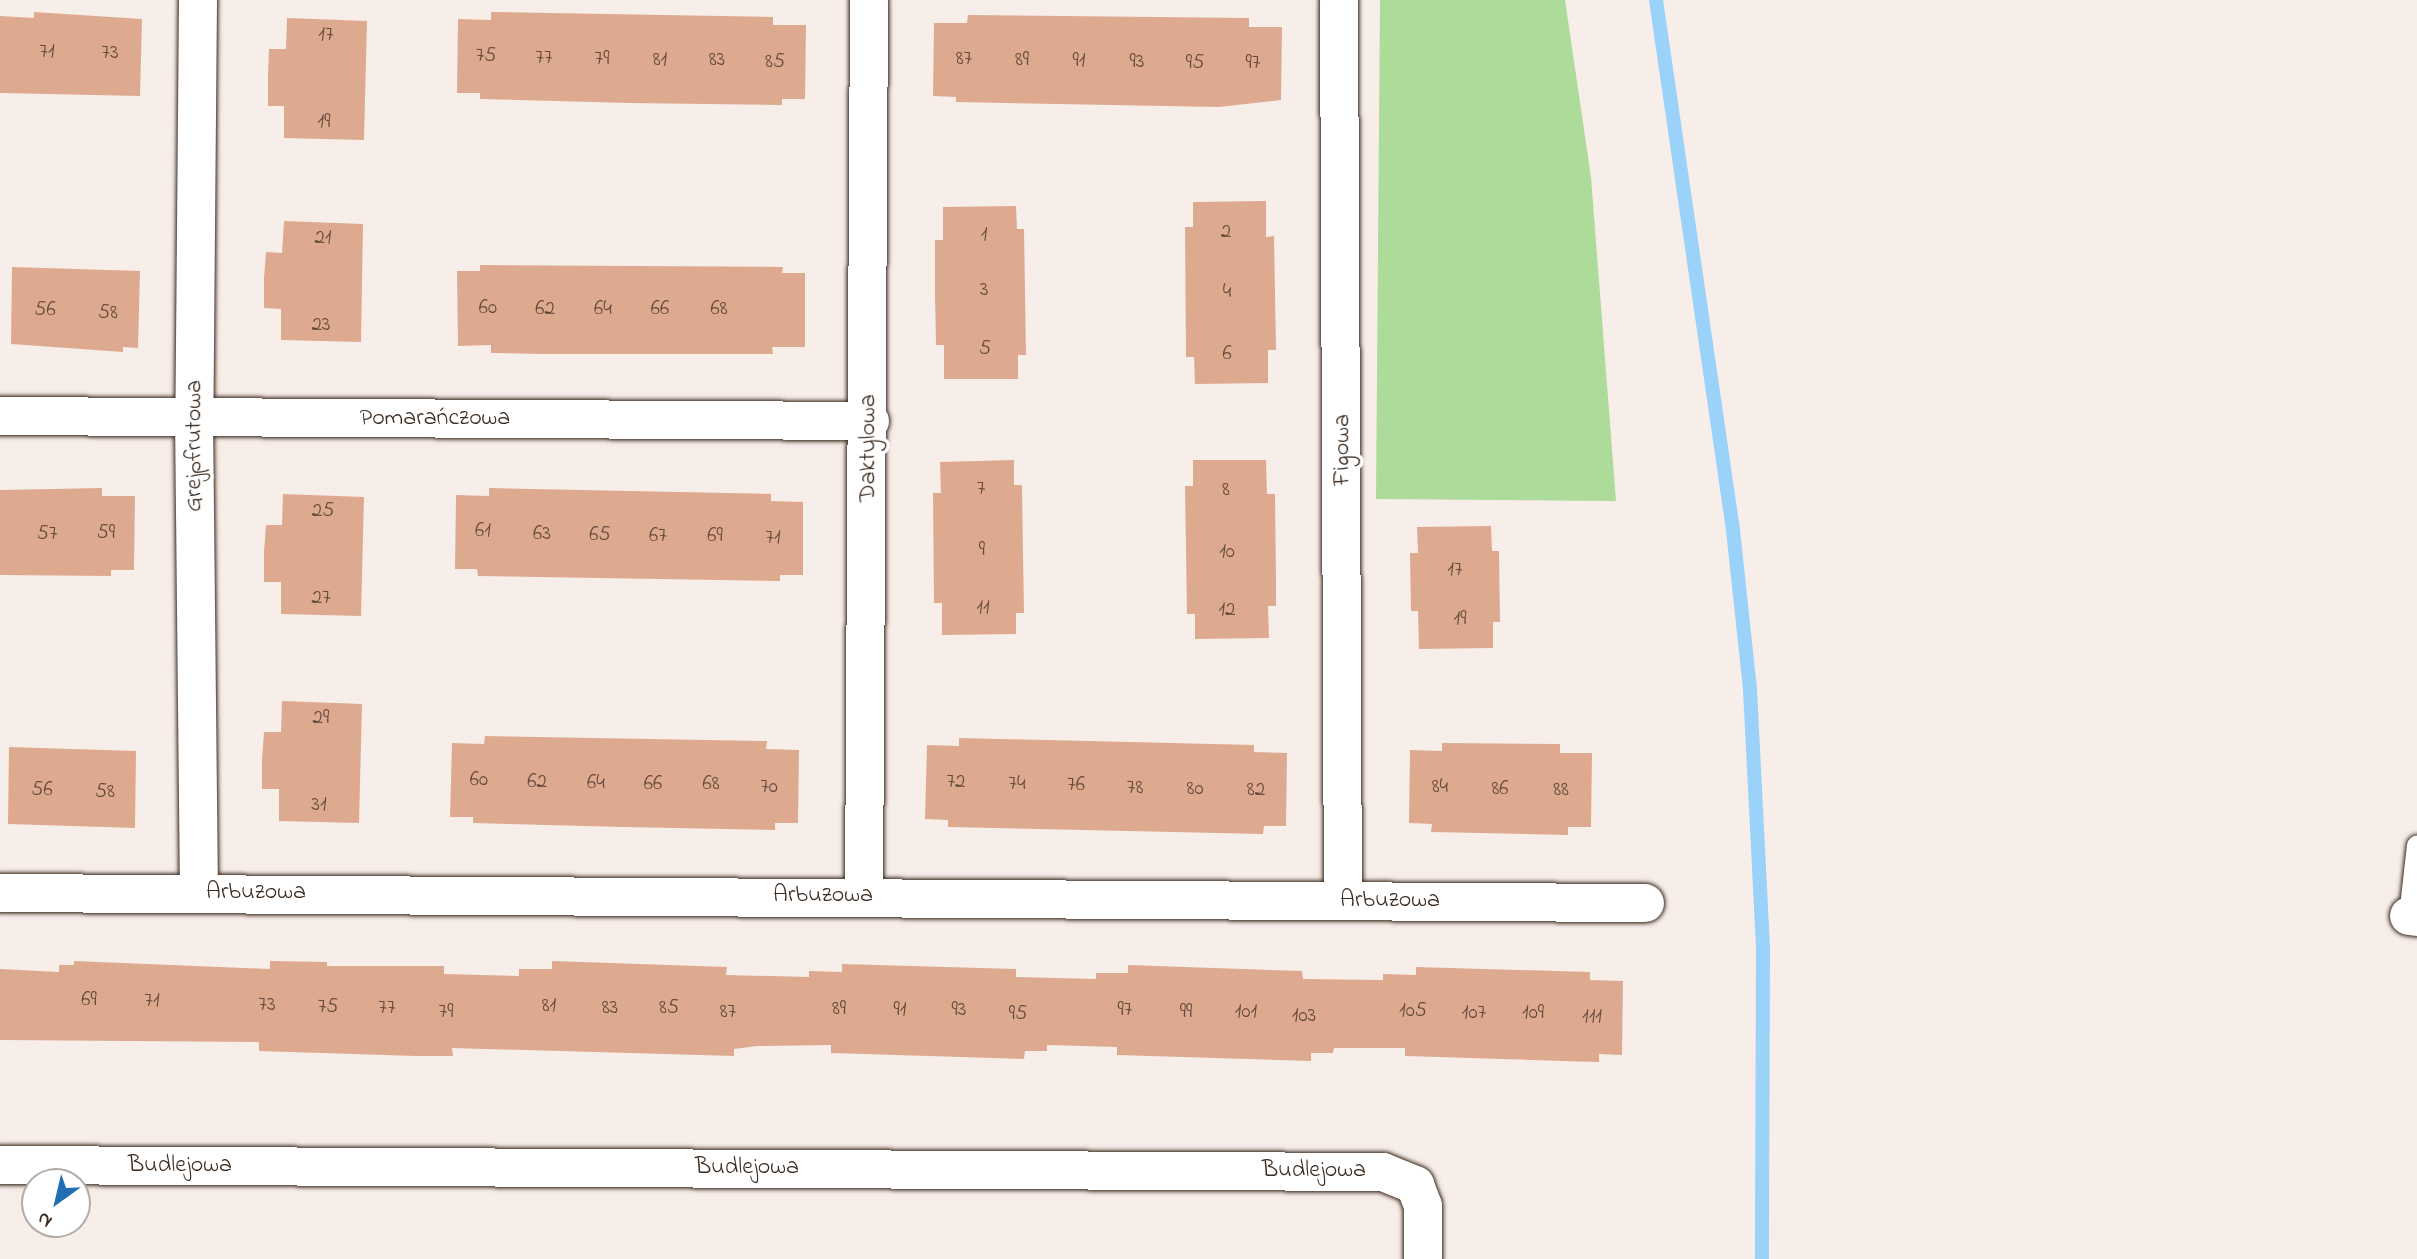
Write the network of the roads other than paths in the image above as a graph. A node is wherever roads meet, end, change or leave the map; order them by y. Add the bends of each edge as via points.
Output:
1 (198, 0) edge
2 (869, 0) edge
3 (1339, 0) edge
4 (0, 416) edge
5 (194, 417) junction
6 (870, 421) junction
7 (2417, 845) edge
8 (0, 893) edge
9 (199, 893) junction
10 (864, 897) junction
11 (1343, 900) junction
12 (1645, 903) dead end
13 (2413, 916) edge
14 (0, 1165) edge
15 (1423, 1259) edge

1 - 5 street, Grejpfrutowa
2 - 6 street, Daktylowa
3 - 11 street, Figowa
4 - 5 street, Pomarańczowa
5 - 6 street, Pomarańczowa
5 - 9 street, Grejpfrutowa
6 - 10 street, Daktylowa
7 - 13 lane
8 - 9 street, Arbuzowa
9 - 10 street, Arbuzowa
10 - 11 street, Arbuzowa
11 - 12 street, Arbuzowa
14 - 15 street, Budlejowa via 1383,1172 1415,1185 1423,1206

